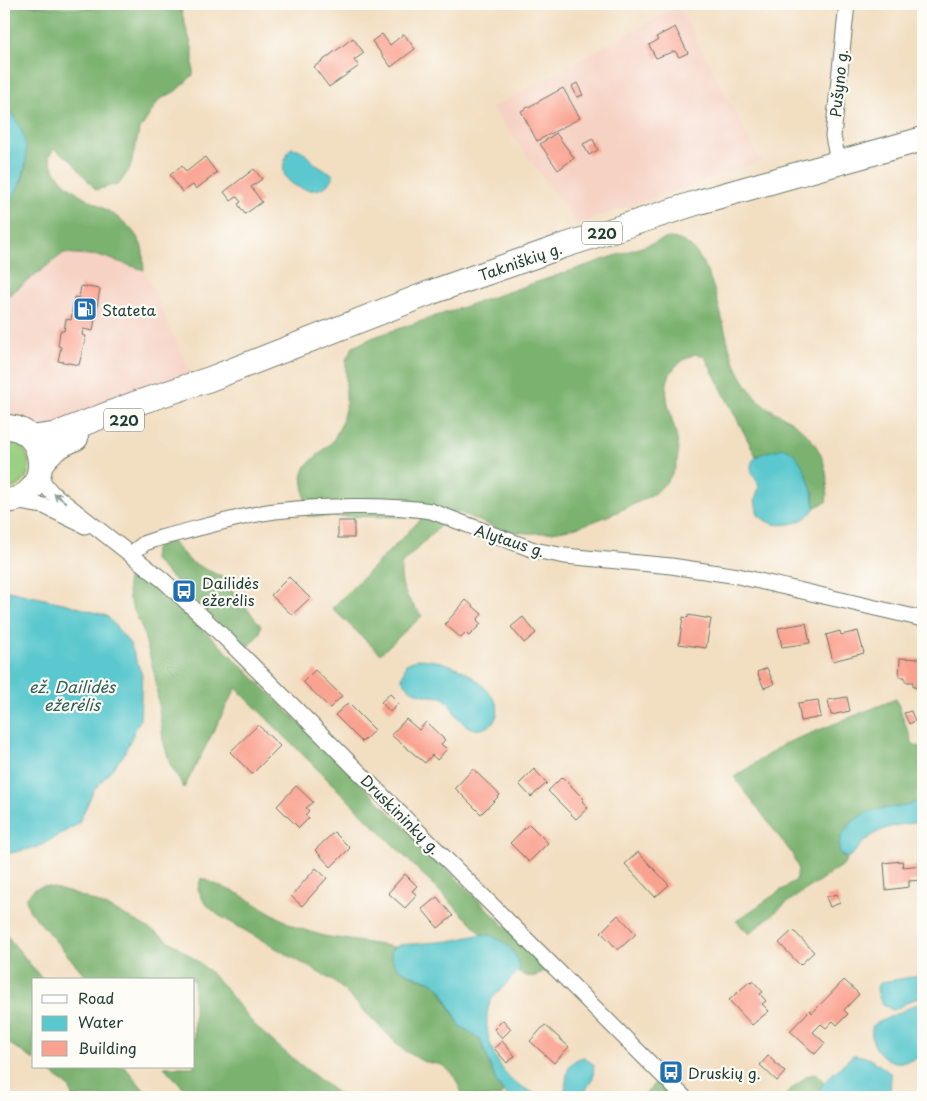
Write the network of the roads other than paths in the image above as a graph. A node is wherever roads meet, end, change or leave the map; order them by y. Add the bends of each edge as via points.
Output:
1 (847, 4) edge
2 (923, 139) edge
3 (838, 162) junction
4 (210, 379) junction
5 (4, 427) edge
6 (30, 438) junction
7 (40, 471) junction
8 (7, 501) edge
9 (112, 538) junction
10 (132, 553) junction
11 (923, 619) edge
12 (684, 1097) edge

1 - 3 street, Pušyno g. via 833,136
2 - 3 main road, Takniškių g. / 220
3 - 4 main road, Takniškių g. / 220 via 562,246 432,292
4 - 6 main road, 220 via 54,435
4 - 7 main road, 220 via 138,414 58,446 48,453
5 - 6 main road via 20,431
6 - 7 main road via 38,450
7 - 8 main road, 220 via 32,488 23,496
9 -> 7 street via 52,492
8 - 9 street via 44,506
9 - 10 street, Druskininkų g.
10 - 11 street, Alytaus g. via 144,543 160,538 274,512 414,508 431,511 534,550 738,576
10 - 12 street, Druskininkų g. via 224,637

